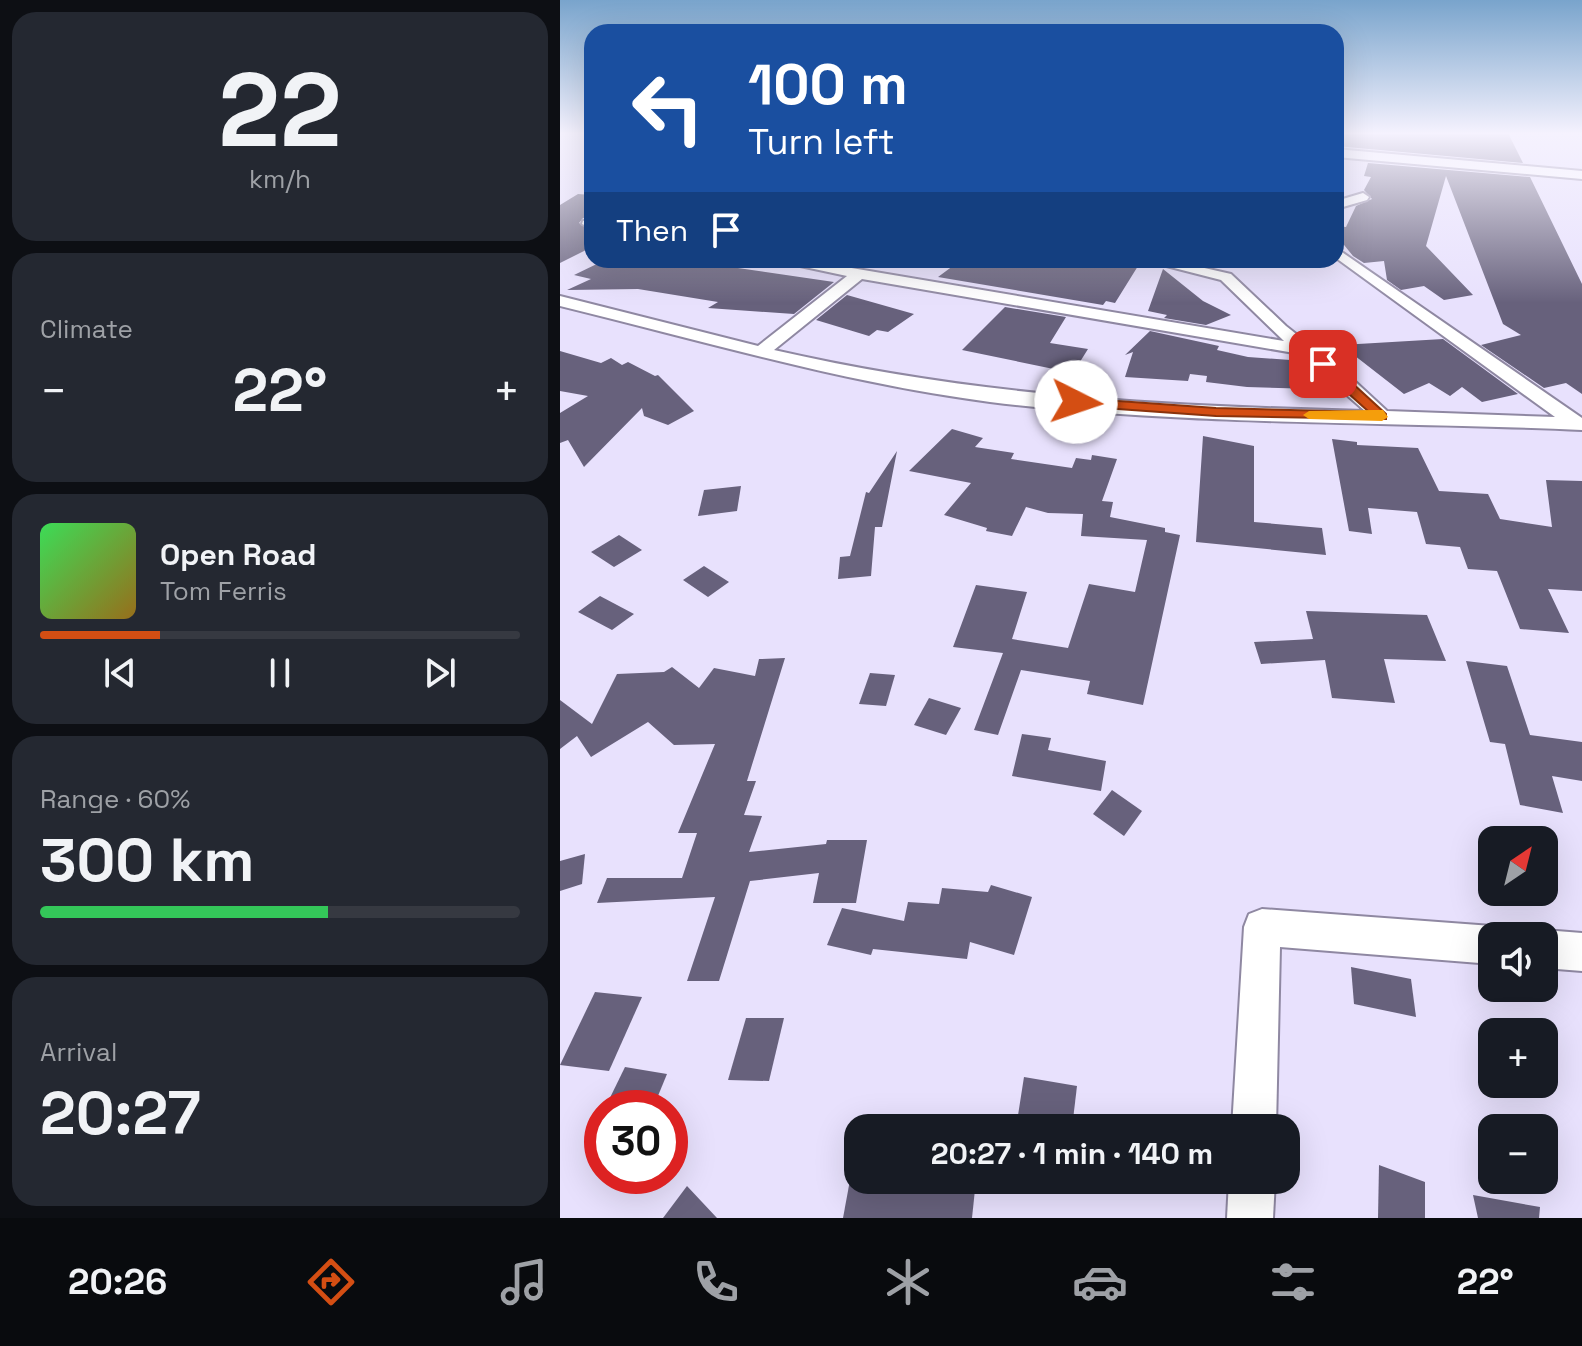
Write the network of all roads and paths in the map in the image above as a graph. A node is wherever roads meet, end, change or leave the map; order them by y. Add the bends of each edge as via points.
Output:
1 (1363, 197) dead end
2 (1344, 203) edge
3 (1344, 258) edge
4 (821, 268) edge
5 (1186, 268) edge
6 (857, 275) junction
7 (560, 301) edge
8 (763, 350) junction
9 (1306, 350) junction
10 (1382, 417) junction
11 (1579, 424) edge
12 (1478, 944) edge
13 (1558, 950) edge
14 (1582, 952) edge
15 (1255, 1114) edge
16 (1251, 1194) edge
17 (1250, 1218) edge

1 - 2 street
3 - 11 street
4 - 6 street
5 - 9 street via 1226,277
6 - 8 street
6 - 9 street
7 - 8 street
8 - 10 street via 991,396
9 - 10 street
10 - 11 street
12 - 15 street via 1262,927
13 - 14 street
16 - 17 street

